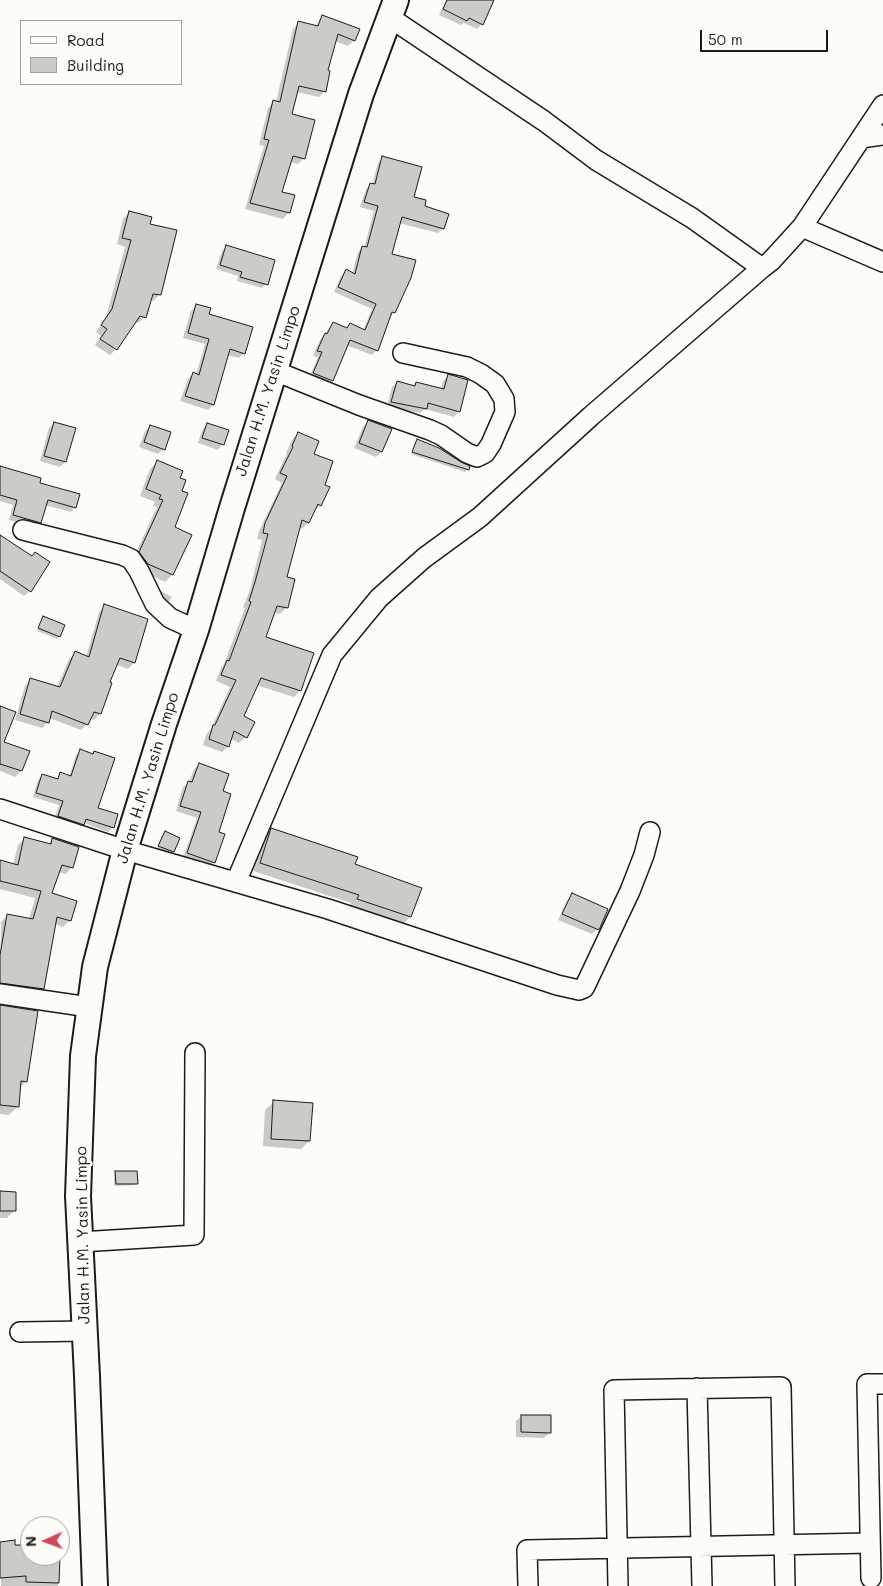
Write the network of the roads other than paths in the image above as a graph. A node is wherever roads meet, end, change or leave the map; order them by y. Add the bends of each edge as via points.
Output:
1 (392, 8) edge
2 (883, 105) edge
3 (883, 135) edge
4 (862, 138) junction
5 (802, 227) junction
6 (883, 262) edge
7 (762, 268) junction
8 (402, 353) dead end
9 (274, 371) junction
10 (23, 530) dead end
11 (196, 630) junction
12 (0, 810) edge
13 (650, 832) dead end
14 (125, 850) junction
15 (236, 882) junction
16 (0, 994) edge
17 (89, 1007) junction
18 (195, 1053) dead end
19 (80, 1242) junction
20 (85, 1331) junction
21 (20, 1332) dead end
22 (883, 1384) edge
23 (697, 1388) junction
24 (876, 1446) edge
25 (870, 1543) junction
26 (784, 1545) junction
27 (701, 1546) junction
28 (617, 1548) junction
29 (871, 1578) dead end
30 (94, 1586) edge
31 (528, 1586) edge
32 (618, 1586) edge
33 (702, 1586) edge
34 (785, 1586) edge

1 - 7 street via 596,160 692,218
1 - 9 main road, Jalan H.M. Yasin Limpo via 358,103
2 - 4 street
3 - 4 street
4 - 5 street
5 - 6 street
5 - 7 street
7 - 15 street via 480,517 424,558 379,598 332,656
8 - 9 street via 467,368 495,384 504,399 505,412 485,453 477,457 430,430
9 - 11 main road, Jalan H.M. Yasin Limpo
10 - 11 street via 131,559 155,604 170,618
11 - 14 main road, Jalan H.M. Yasin Limpo
12 - 14 street
13 - 15 street via 630,891 581,990
14 - 15 street
14 - 17 main road, Jalan H.M. Yasin Limpo via 103,930
16 - 17 street
17 - 19 main road, Jalan H.M. Yasin Limpo via 83,1056 78,1196
18 - 19 street via 194,1235
19 - 20 main road, Jalan H.M. Yasin Limpo
20 - 21 street
20 - 30 main road, Jalan H.M. Yasin Limpo
22 - 24 street via 867,1384
23 - 26 street via 781,1387
23 - 27 street
23 - 28 street via 614,1390
24 - 25 street
25 - 26 street
25 - 29 street
26 - 27 street
26 - 34 street
27 - 28 street
27 - 33 street
28 - 31 street via 527,1550
28 - 32 street

